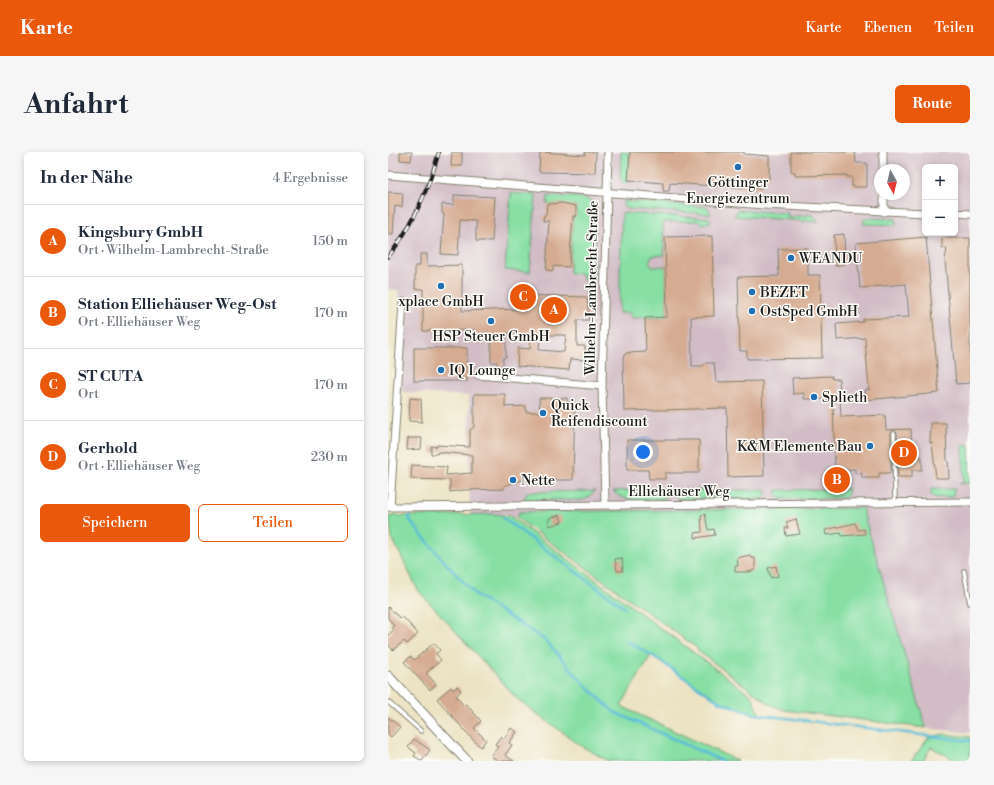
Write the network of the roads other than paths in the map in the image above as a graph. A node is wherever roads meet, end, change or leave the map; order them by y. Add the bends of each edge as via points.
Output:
1 (608, 152) edge
2 (883, 152) edge
3 (883, 164) edge
4 (388, 175) edge
5 (607, 192) junction
6 (884, 200) edge
7 (884, 212) junction
8 (922, 213) edge
9 (958, 214) edge
10 (970, 214) edge
11 (403, 302) dead end
12 (478, 375) dead end
13 (602, 386) junction
14 (894, 433) dead end
15 (970, 502) edge
16 (895, 503) junction
17 (605, 504) junction
18 (389, 507) edge
19 (964, 571) dead end
20 (970, 603) edge
21 (388, 676) edge
22 (388, 702) edge
23 (421, 731) dead end
24 (467, 761) edge

1 - 5 street, Wilhelm-Lambrecht-Straße
2 - 3 street
4 - 5 street
5 - 7 street
5 - 13 street, Wilhelm-Lambrecht-Straße
6 - 7 street
7 - 8 street
9 - 10 street
11 - 18 street
12 - 13 street, Wilhelm-Lambrecht-Straße
13 - 17 street, Wilhelm-Lambrecht-Straße
14 - 16 lane
15 - 16 street, Elliehäuser Weg
16 - 17 street, Elliehäuser Weg
17 - 18 street, Elliehäuser Weg
19 - 20 lane
21 - 24 street
22 - 23 lane

